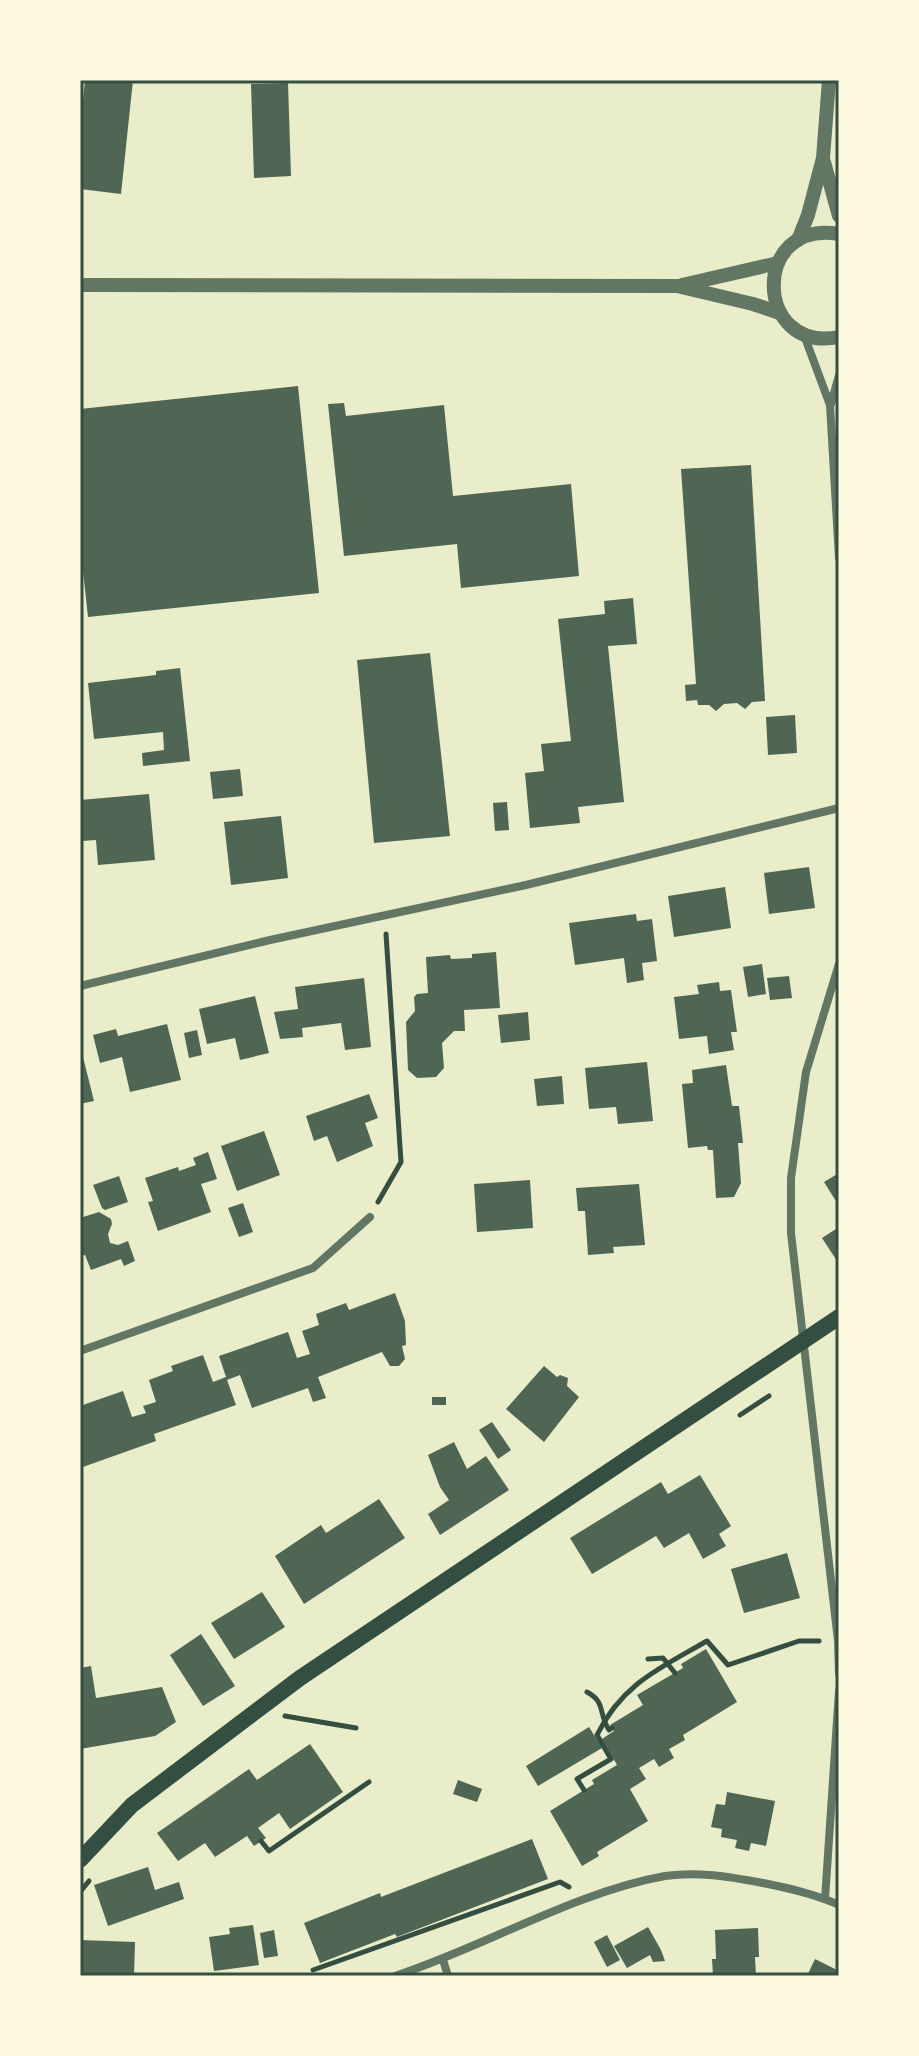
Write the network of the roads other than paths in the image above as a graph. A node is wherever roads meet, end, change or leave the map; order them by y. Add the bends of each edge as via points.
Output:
1 (829, 80) edge
2 (823, 158) junction
3 (839, 216) edge
4 (839, 234) edge
5 (798, 240) junction
6 (778, 263) junction
7 (80, 285) edge
8 (677, 286) junction
9 (780, 313) junction
10 (803, 334) junction
11 (839, 337) edge
12 (839, 375) edge
13 (830, 405) junction
14 (839, 558) edge
15 (839, 808) edge
16 (839, 964) edge
17 (80, 986) edge
18 (370, 1217) road end
19 (839, 1317) edge
20 (803, 1341) junction
21 (80, 1351) edge
22 (838, 1641) edge
23 (839, 1673) edge
24 (839, 1691) edge
25 (80, 1860) edge
26 (825, 1899) junction
27 (839, 1905) edge
28 (443, 1960) junction
29 (395, 1976) edge
30 (448, 1976) edge

1 - 2 street
2 - 3 street
2 - 5 street
4 - 5 street via 818,233
5 - 6 street
6 - 8 street
6 - 9 street via 773,294
7 - 8 street
8 - 9 street
9 - 10 street
10 - 11 street
10 - 13 street
12 - 13 street
13 - 14 street
15 - 17 street
16 - 20 street via 806,1072 791,1178 791,1233
18 - 21 street via 313,1268
19 - 20 main road
20 - 22 street
20 - 25 main road via 300,1678 132,1805
22 - 23 street
24 - 26 street
26 - 27 street
26 - 28 street via 713,1874 666,1876 586,1899
28 - 29 street
28 - 30 street

